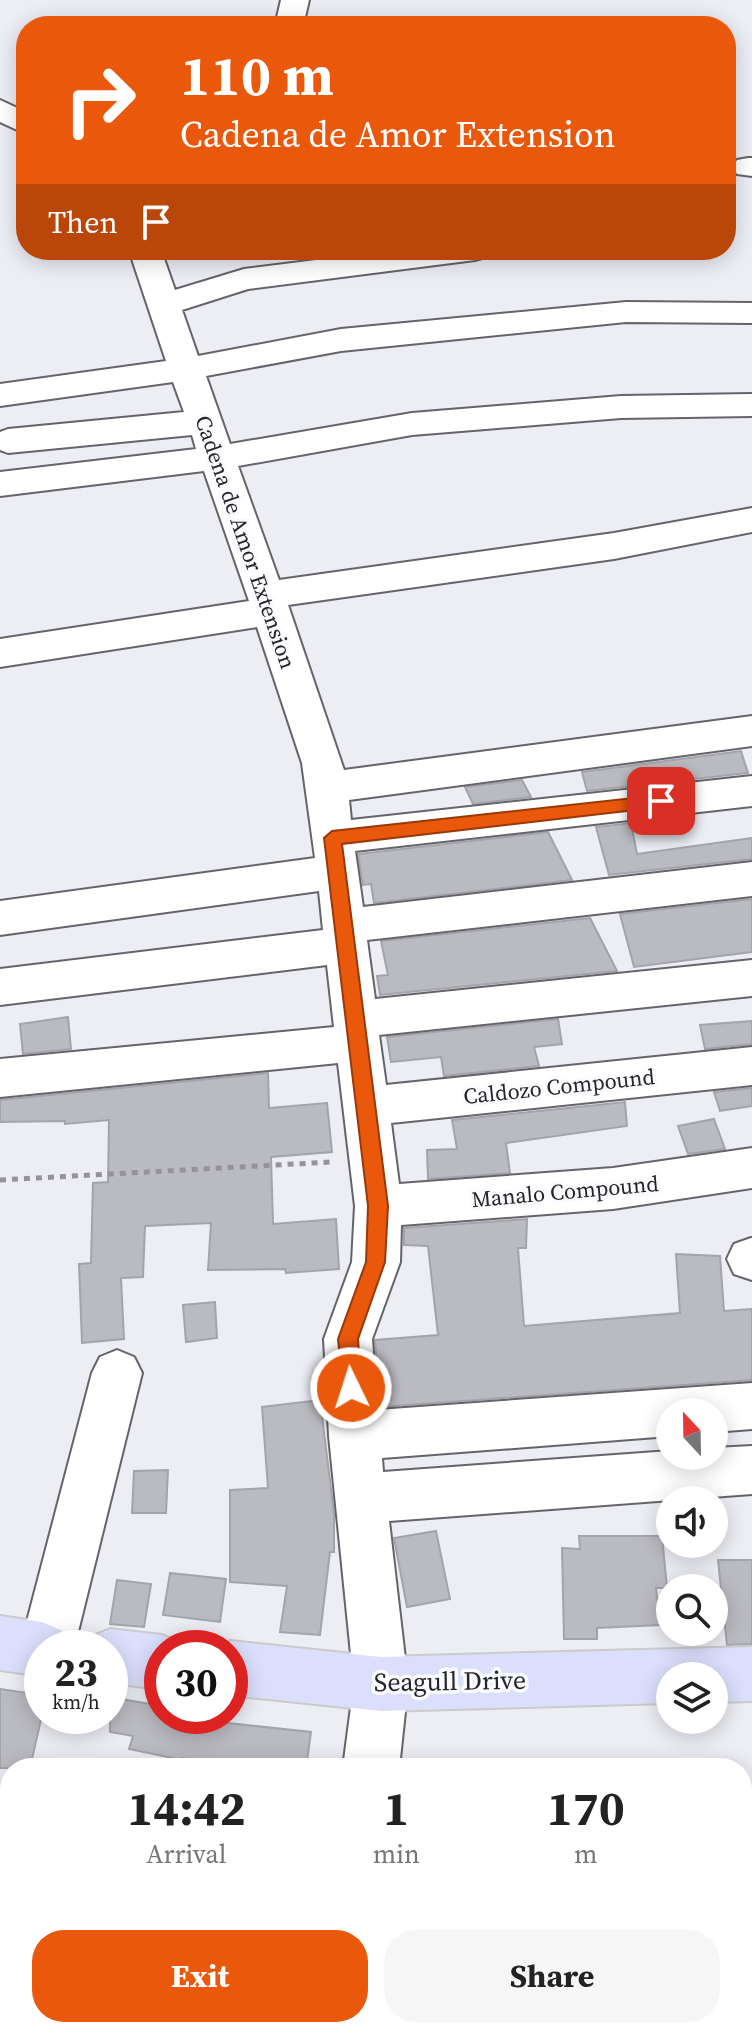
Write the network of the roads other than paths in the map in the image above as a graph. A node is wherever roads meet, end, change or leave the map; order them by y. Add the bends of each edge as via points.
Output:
1 (148, 260) edge
2 (395, 260) edge
3 (163, 305) junction
4 (752, 313) edge
5 (185, 369) junction
6 (0, 395) edge
7 (752, 405) edge
8 (204, 422) junction
9 (8, 441) dead end
10 (216, 458) junction
11 (0, 484) edge
12 (752, 520) edge
13 (269, 603) junction
14 (0, 653) edge
15 (752, 731) edge
16 (327, 788) junction
17 (752, 791) edge
18 (334, 855) junction
19 (752, 879) edge
20 (0, 918) edge
21 (344, 936) junction
22 (752, 978) edge
23 (0, 987) edge
24 (357, 1031) junction
25 (752, 1066) edge
26 (0, 1078) edge
27 (366, 1106) junction
28 (752, 1168) edge
29 (376, 1183) junction
30 (117, 1373) dead end
31 (752, 1406) edge
32 (728, 1408) edge
33 (656, 1413) edge
34 (354, 1436) junction
35 (752, 1470) edge
36 (361, 1498) junction
37 (49, 1630) edge
38 (0, 1643) edge
39 (24, 1646) edge
40 (248, 1670) edge
41 (752, 1674) edge
42 (728, 1675) edge
43 (656, 1676) edge
44 (381, 1684) junction
45 (372, 1758) edge

1 - 3 street, Cadena de Amor Extension
2 - 3 street via 244,279
3 - 5 street, Cadena de Amor Extension
4 - 5 street via 626,312 372,337
5 - 6 street
5 - 8 street, Cadena de Amor Extension
7 - 10 street via 621,407 412,424
8 - 9 street
8 - 10 street, Cadena de Amor Extension
10 - 11 street
10 - 13 street, Cadena de Amor Extension
12 - 13 street
13 - 14 street
13 - 16 street, Cadena de Amor Extension
15 - 16 street
16 - 18 street, Cadena de Amor Extension
17 - 18 street
18 - 20 street
18 - 21 street, Cadena de Amor Extension
19 - 21 street
21 - 23 street
21 - 24 street, Cadena de Amor Extension
22 - 24 street
24 - 26 street
24 - 27 street, Cadena de Amor Extension
25 - 27 street, Caldozo Compound
27 - 29 street, Cadena de Amor Extension
28 - 29 street, Manalo Compound via 569,1193
29 - 34 street, Cadena de Amor Extension via 376,1262 348,1339
30 - 37 street
31 - 32 street
33 - 34 street
34 - 36 street, Cadena de Amor Extension
35 - 36 street
36 - 44 street, Cadena de Amor Extension
38 - 39 main road
40 - 44 main road, Seagull Drive
41 - 42 main road, Seagull Drive
43 - 44 main road, Seagull Drive
44 - 45 street, Cadena de Amor Extension

